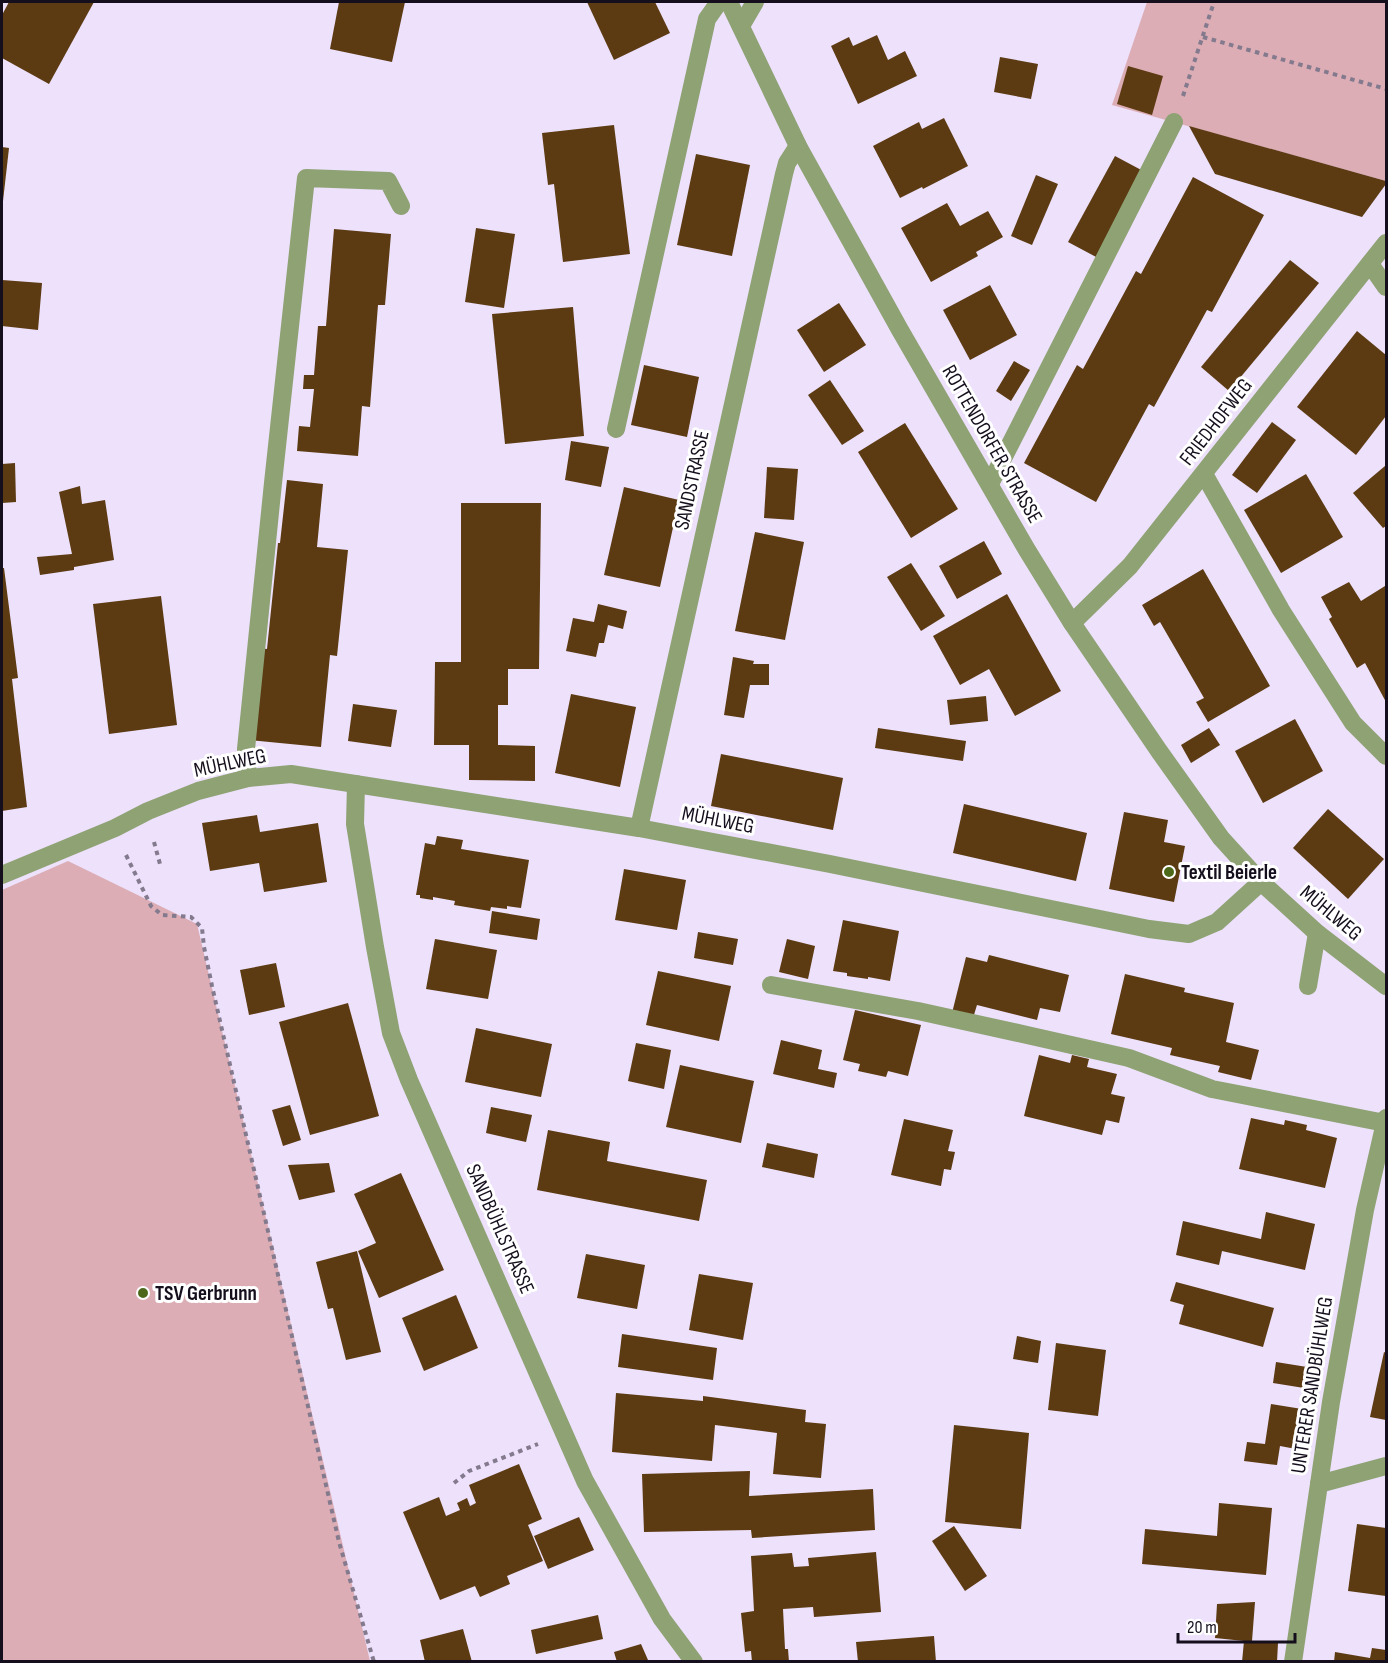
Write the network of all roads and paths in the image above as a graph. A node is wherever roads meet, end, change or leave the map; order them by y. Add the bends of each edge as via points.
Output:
1 (719, 2) edge
2 (729, 2) edge
3 (755, 2) edge
4 (1214, 2) edge
5 (741, 26) junction
6 (1203, 37) junction
7 (1386, 89) edge
8 (1174, 122) joint
9 (798, 146) junction
10 (401, 206) dead end
11 (1386, 243) edge
12 (1370, 264) junction
13 (1386, 287) edge
14 (616, 429) dead end
15 (1204, 474) junction
16 (990, 484) junction
17 (1072, 623) junction
18 (1386, 756) edge
19 (248, 778) junction
20 (356, 784) junction
21 (115, 828) junction
22 (639, 828) junction
23 (2, 875) edge
24 (1261, 882) junction
25 (1317, 933) junction
26 (771, 985) dead end
27 (1308, 986) dead end
28 (1386, 986) edge
29 (1386, 1121) edge
30 (563, 1434) junction
31 (1386, 1466) edge
32 (454, 1483) dead end
33 (1319, 1484) junction
34 (374, 1662) edge
35 (694, 1662) edge
36 (1293, 1662) edge

1 - 14 street via 707,19
2 - 5 street, ROTTENDORFER STRASSE
3 - 5 street
4 - 6 path
5 - 9 street, ROTTENDORFER STRASSE
6 - 7 path
6 - 8 path
8 - 16 street
9 - 16 street, ROTTENDORFER STRASSE
9 - 22 street, SANDSTRASSE via 784,174
10 - 19 street via 388,181 306,178 246,749
11 - 12 street, FRIEDHOFWEG
12 - 13 street
12 - 15 street, FRIEDHOFWEG
15 - 17 street, FRIEDHOFWEG via 1130,566
15 - 18 street via 1281,610 1353,723
16 - 17 street, ROTTENDORFER STRASSE
17 - 24 street, ROTTENDORFER STRASSE via 1221,838
19 - 20 street, MÜHLWEG via 291,774
19 - 21 street, MÜHLWEG via 198,791
20 - 22 street, MÜHLWEG
20 - 30 street, SANDBÜHLSTRASSE via 355,824 391,1033
21 - 23 street, MÜHLWEG
21 - 34 path via 152,906 162,915 191,916 202,928 336,1530
22 - 24 street, MÜHLWEG via 1189,934 1217,922
24 - 25 street, MÜHLWEG
25 - 27 street
25 - 28 street, MÜHLWEG
26 - 29 street via 1038,1037 1129,1058 1212,1089
29 - 33 street, UNTERER SANDBÜHLWEG via 1365,1210
30 - 32 path via 469,1471
30 - 35 street, SANDBÜHLSTRASSE via 662,1619
31 - 33 street
33 - 36 street, UNTERER SANDBÜHLWEG

